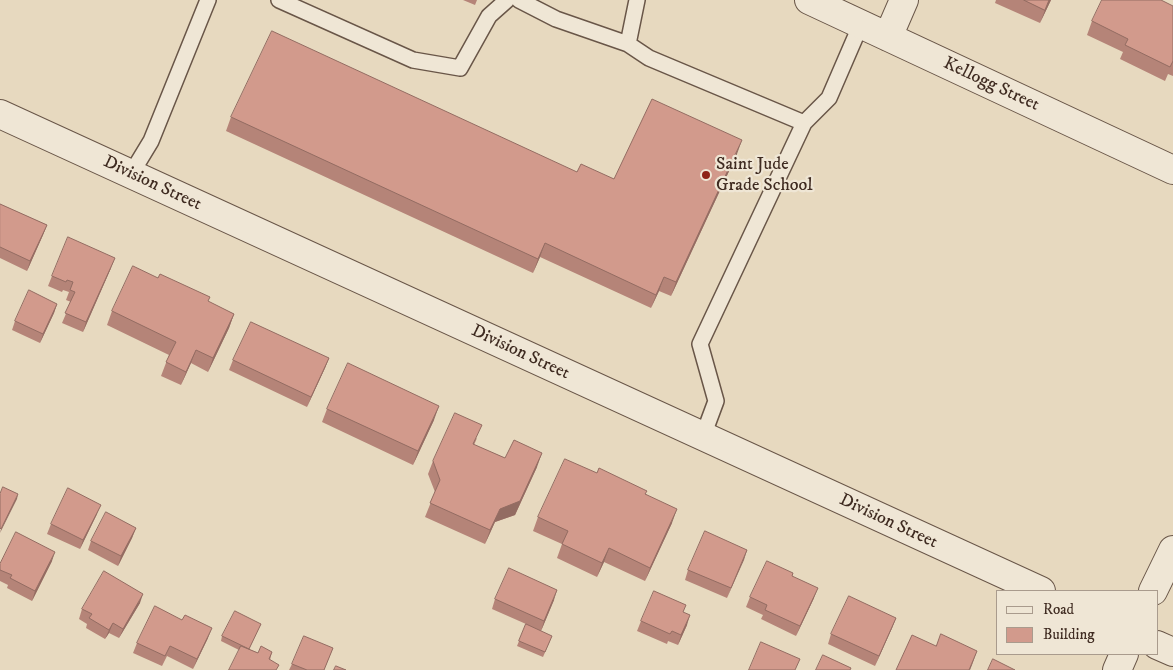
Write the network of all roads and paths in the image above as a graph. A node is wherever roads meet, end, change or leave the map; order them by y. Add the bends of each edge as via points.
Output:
1 (208, 0) edge
2 (279, 0) edge
3 (507, 0) edge
4 (519, 0) edge
5 (637, 0) edge
6 (809, 0) edge
7 (904, 0) edge
8 (861, 24) junction
9 (888, 37) junction
10 (628, 44) junction
11 (0, 114) edge
12 (804, 122) junction
13 (1173, 170) edge
14 (130, 174) junction
15 (702, 436) junction
16 (1173, 550) edge
17 (1039, 590) edge
18 (1153, 590) edge
19 (1158, 644) edge
20 (1173, 652) edge
21 (1124, 655) edge
22 (1116, 670) edge

1 - 14 lane via 150,141
2 - 3 lane via 413,60 460,68 489,16
4 - 10 lane via 556,19
5 - 10 lane
6 - 8 street, Kellogg Street
7 - 9 street
8 - 9 street, Kellogg Street
8 - 12 lane via 829,98
9 - 13 street, Kellogg Street
10 - 12 lane via 649,58
11 - 14 street, Division Street
12 - 15 lane via 700,344 716,401
14 - 15 street, Division Street
15 - 17 street, Division Street
16 - 18 street
19 - 20 street
21 - 22 street

